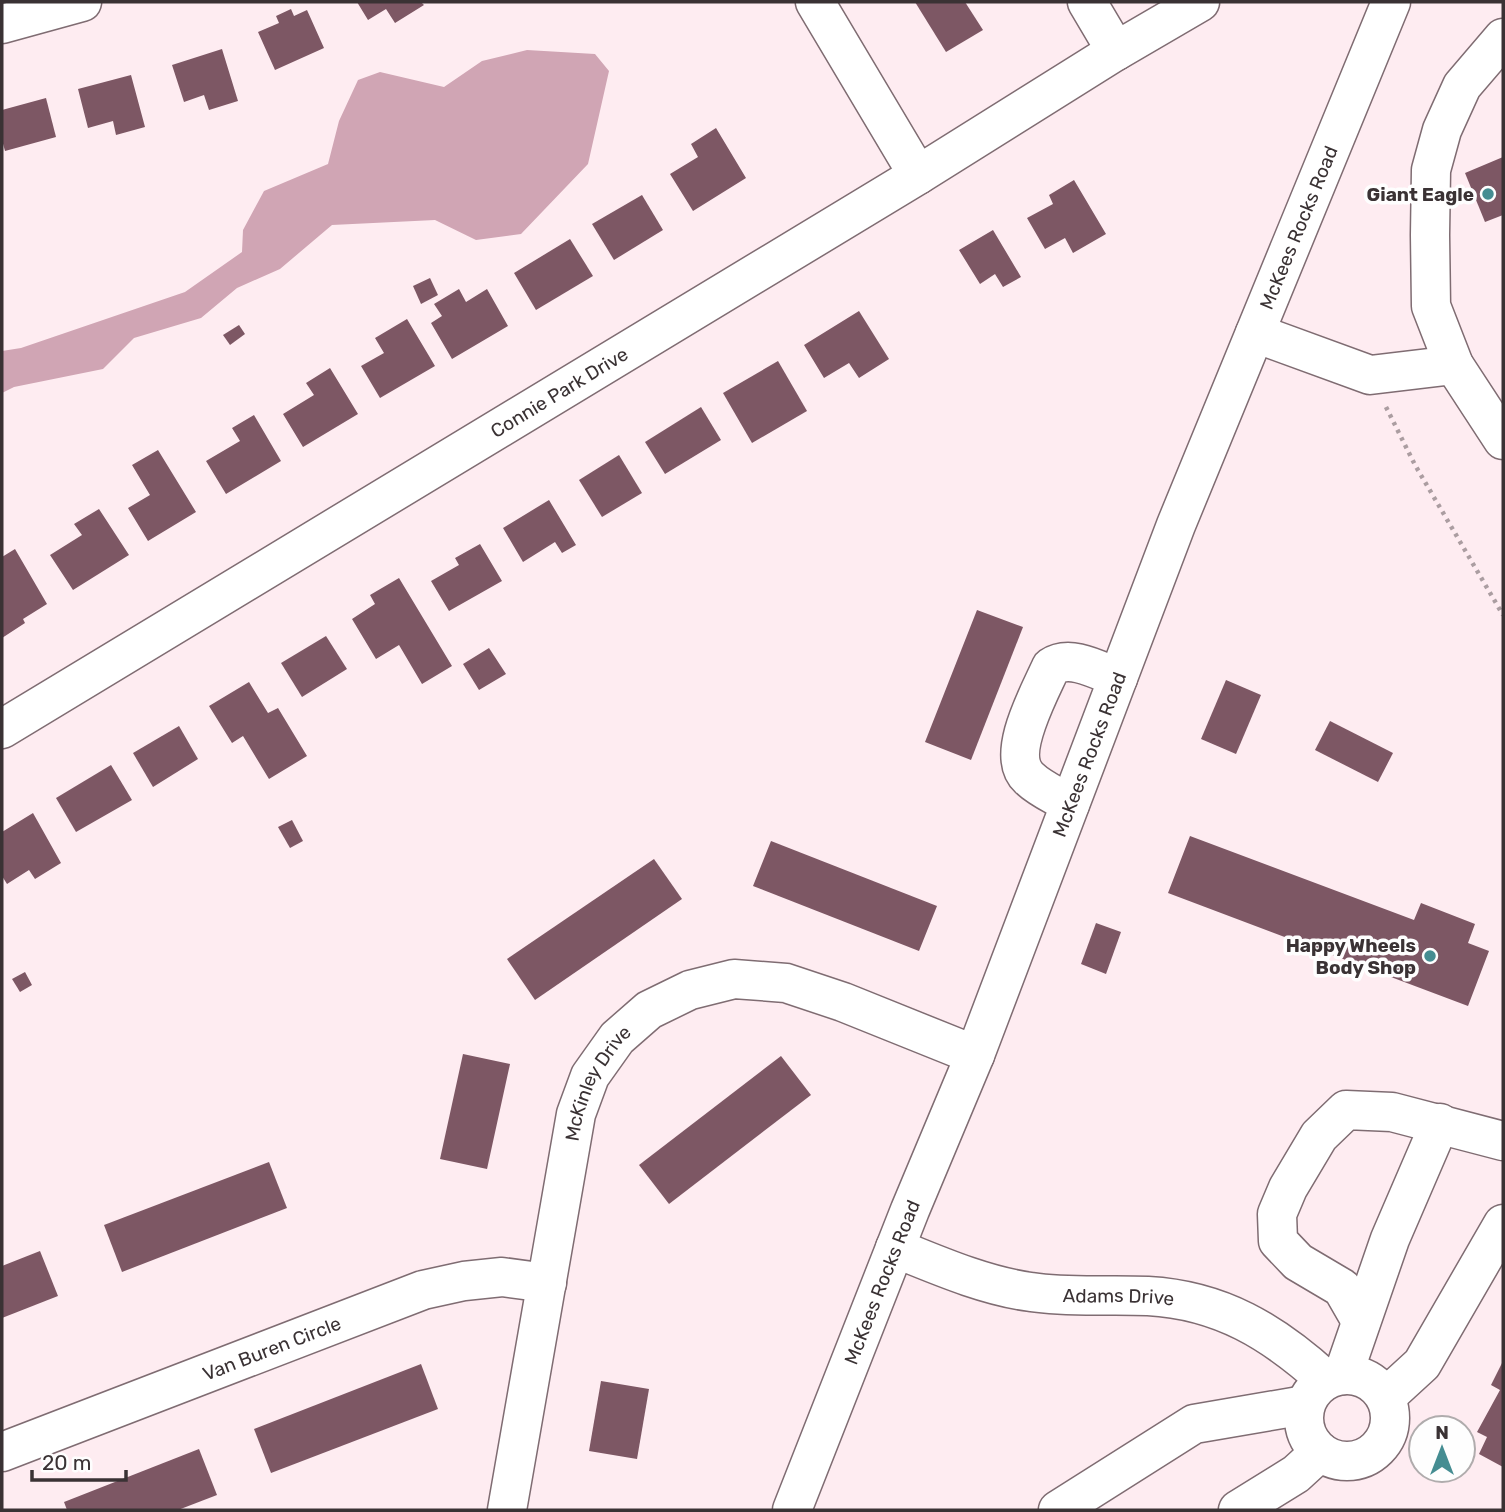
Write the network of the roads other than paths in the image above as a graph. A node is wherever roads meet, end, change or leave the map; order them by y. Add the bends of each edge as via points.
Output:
1 (82, 2) edge
2 (815, 2) edge
3 (1087, 2) edge
4 (1200, 2) edge
5 (1391, 2) edge
6 (2, 24) edge
7 (1503, 38) edge
8 (1116, 51) junction
9 (918, 175) junction
10 (1255, 333) junction
11 (1454, 365) junction
12 (1503, 440) edge
13 (1118, 678) junction
14 (2, 729) edge
15 (1070, 804) junction
16 (975, 1055) junction
17 (1440, 1123) junction
18 (1503, 1140) edge
19 (1503, 1224) edge
20 (894, 1248) junction
21 (547, 1283) junction
22 (1362, 1321) junction
23 (1325, 1387) junction
24 (1386, 1397) junction
25 (2, 1452) edge
26 (1320, 1452) junction
27 (507, 1510) edge
28 (792, 1510) edge
29 (1058, 1510) edge
30 (1238, 1510) edge

1 - 6 street
2 - 9 street
3 - 8 street
4 - 8 street, Connie Park Drive
5 - 10 street, McKees Rocks Road
7 - 11 street via 1462,86 1442,130 1431,170 1432,306
8 - 9 street, Connie Park Drive
9 - 14 street, Connie Park Drive
10 - 11 street via 1370,375
10 - 13 street, McKees Rocks Road
11 - 12 street
13 - 15 street, McKees Rocks Road
13 - 15 street via 1059,661 1051,667 1020,742 1027,778
15 - 16 street, McKees Rocks Road
16 - 20 street, McKees Rocks Road
16 - 21 street, McKinley Drive via 786,983 734,979 690,990 649,1010 617,1038 590,1076 576,1114
17 - 18 street
17 - 22 street via 1390,1240
17 - 22 street via 1392,1111 1346,1110 1319,1136 1277,1214 1278,1241 1298,1262 1342,1288
19 - 24 street via 1422,1364
20 - 23 street, Adams Drive via 1028,1292 1150,1296 1204,1305 1252,1323 1296,1352
20 - 28 street, McKees Rocks Road
21 - 25 street, Van Buren Circle via 502,1277 423,1290
21 - 27 street, McKinley Drive
22 - 23 street
23 - 24 street, Adams Drive via 1359,1376
23 - 26 street via 1304,1422
23 - 29 street via 1194,1424
24 - 26 street via 1389,1430 1368,1456 1335,1460
26 - 30 street via 1296,1474

